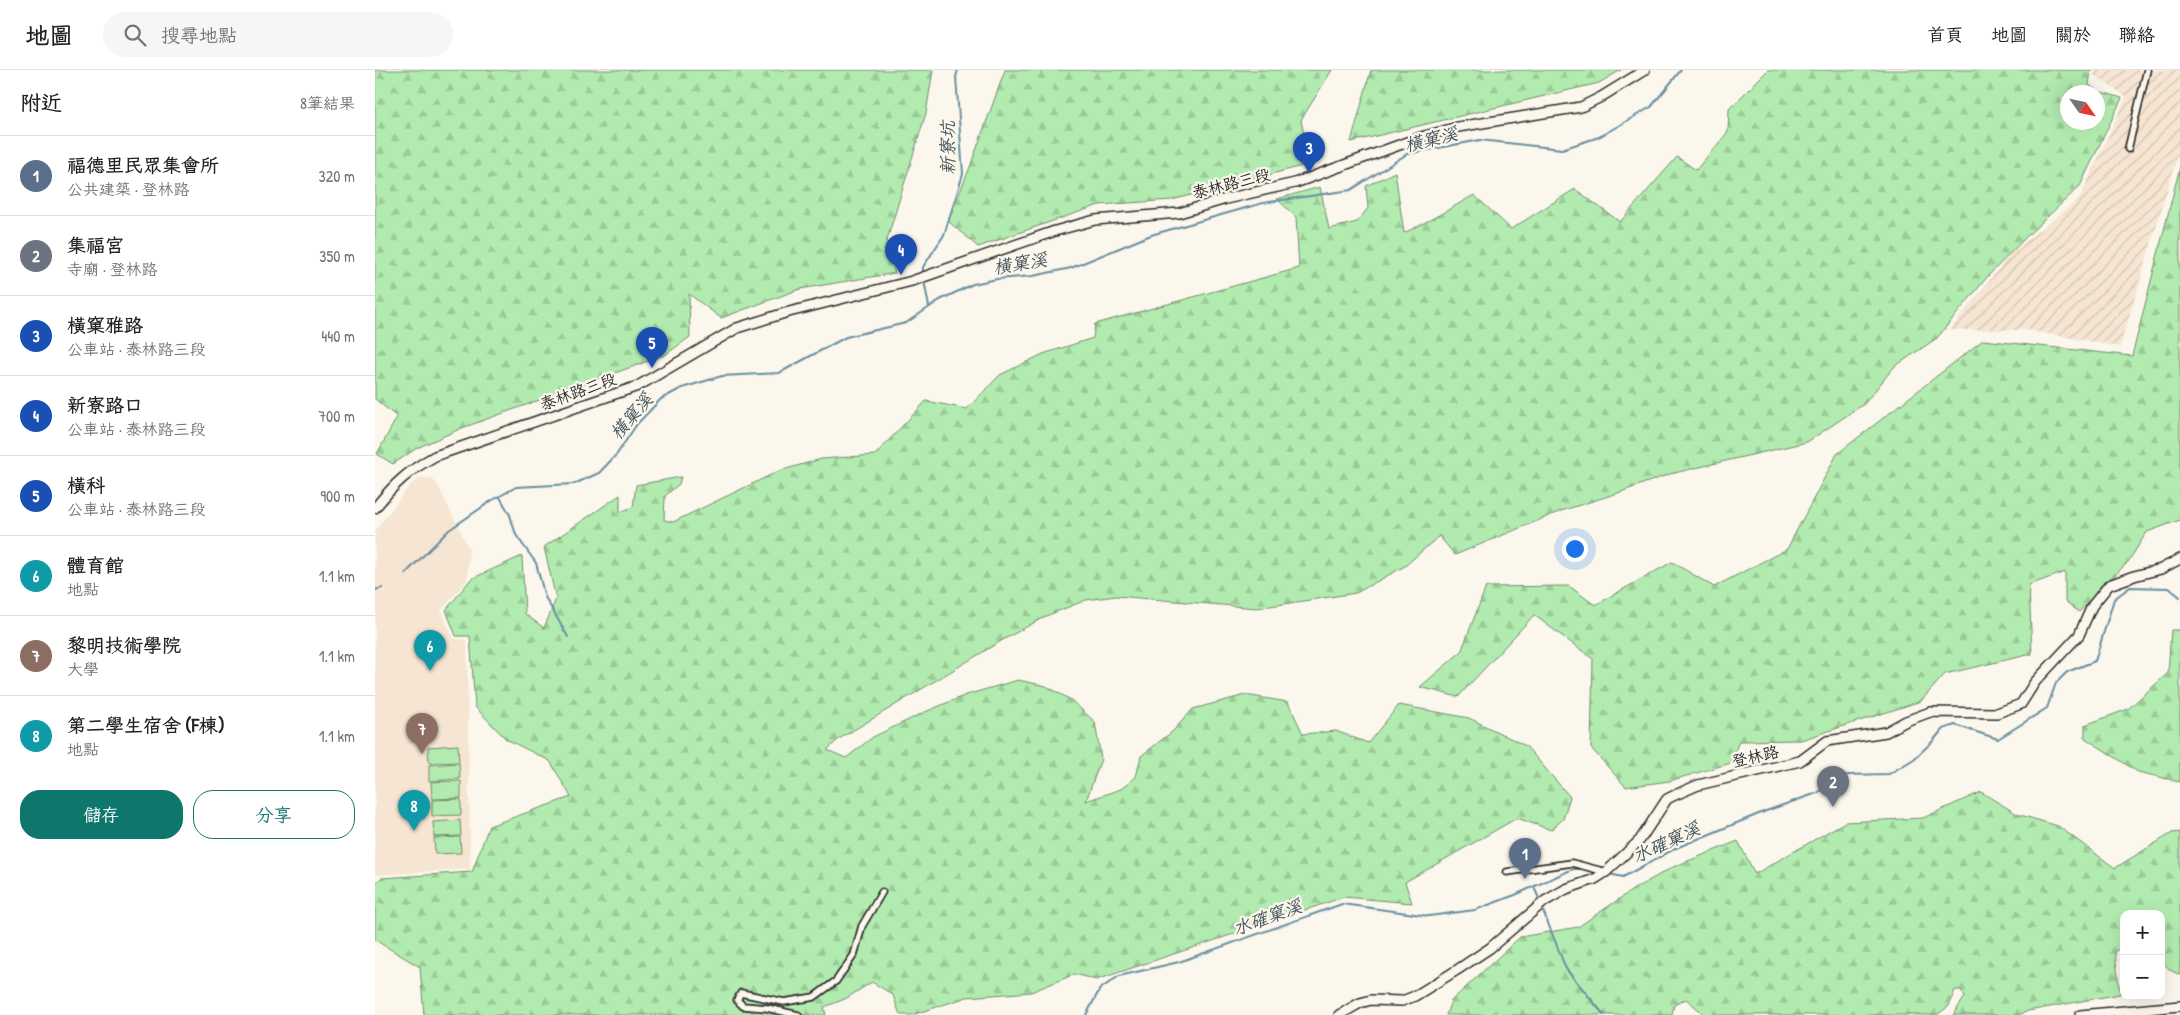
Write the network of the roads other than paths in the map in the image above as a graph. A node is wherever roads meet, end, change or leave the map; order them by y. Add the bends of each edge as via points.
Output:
1 (1645, 70) edge
2 (2147, 70) edge
3 (2128, 149) dead end
4 (375, 508) edge
5 (2180, 559) edge
6 (1507, 872) dead end
7 (1603, 874) junction
8 (882, 892) dead end
9 (2180, 1006) edge
10 (798, 1015) edge
11 (1339, 1015) edge
12 (2080, 1015) edge

1 - 4 main road, 泰林路三段 via 1581,107 1421,137 1295,183 1179,213 1095,220 934,274 737,328 638,386 435,456 411,469
2 - 3 street
5 - 7 main road, 登林路 via 2161,569 2109,585 2092,606 2079,635 2035,682 2021,704 1997,713 1920,714 1886,732 1827,741 1800,761 1698,785 1667,799 1640,840
6 - 7 street via 1572,863
7 - 11 main road, 登林路 via 1545,901 1490,948 1415,996 1402,1001 1371,1000
8 - 10 street via 862,926 854,955 836,981 814,997 784,1002 741,993 737,1000 743,1006
9 - 12 main road

